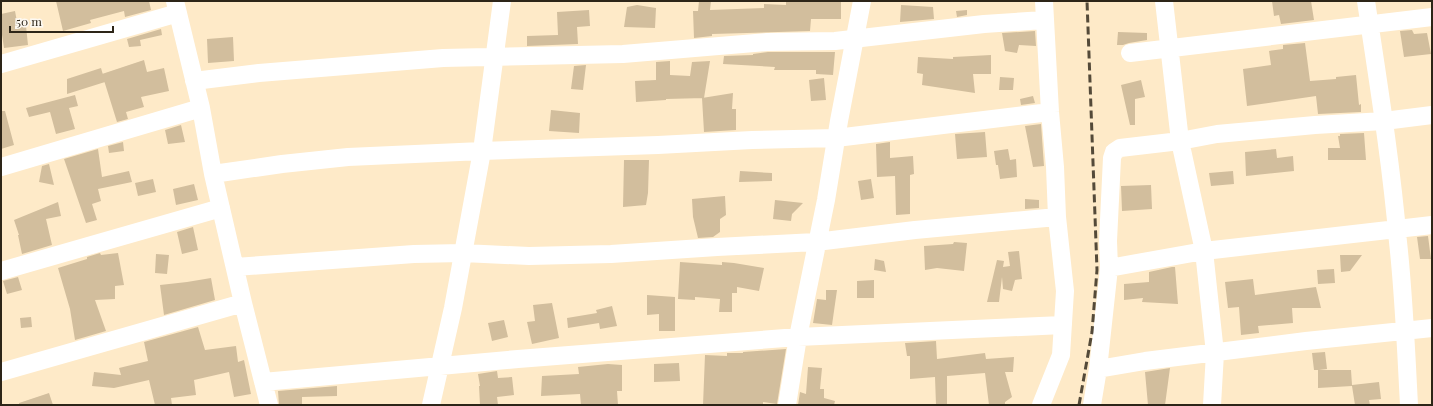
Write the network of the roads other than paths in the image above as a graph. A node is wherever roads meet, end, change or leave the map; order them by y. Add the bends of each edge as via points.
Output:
1 (502, 1) edge
2 (862, 1) edge
3 (1044, 1) edge
4 (1164, 1) edge
5 (1366, 1) edge
6 (176, 7) edge
7 (1432, 17) edge
8 (1044, 20) junction
9 (1370, 25) junction
10 (854, 40) junction
11 (1169, 49) junction
12 (1130, 53) dead end
13 (495, 56) junction
14 (1, 64) edge
15 (194, 81) junction
16 (201, 108) junction
17 (1050, 112) junction
18 (1432, 115) edge
19 (1384, 121) junction
20 (836, 138) junction
21 (1180, 141) junction
22 (482, 151) junction
23 (1, 167) edge
24 (213, 174) junction
25 (221, 208) junction
26 (1057, 217) junction
27 (1432, 225) edge
28 (1397, 230) junction
29 (816, 242) junction
30 (1204, 251) junction
31 (463, 253) junction
32 (235, 267) junction
33 (1110, 268) junction
34 (1, 271) edge
35 (243, 303) junction
36 (1062, 325) junction
37 (1432, 328) edge
38 (1405, 331) junction
39 (798, 336) junction
40 (1215, 353) junction
41 (440, 367) junction
42 (1098, 369) junction
43 (1, 372) edge
44 (263, 382) junction
45 (267, 404) edge
46 (431, 405) edge
47 (786, 405) edge
48 (1041, 405) edge
49 (1092, 405) edge
50 (1212, 405) edge
51 (1409, 405) edge

1 - 13 street
2 - 10 street
3 - 8 street
4 - 11 street
5 - 9 street
6 - 14 street
6 - 15 street
7 - 9 street
8 - 10 street via 984,24
8 - 17 street
9 - 11 street
9 - 19 street
10 - 13 street via 767,42 622,54
10 - 20 street
11 - 12 street
11 - 21 street
13 - 15 street via 349,65
13 - 22 street
15 - 16 street
16 - 23 street
16 - 24 street
17 - 20 street
17 - 26 street
18 - 19 street
19 - 21 street via 1217,134
19 - 28 street
20 - 22 street
20 - 29 street
21 - 30 street
21 - 33 street via 1120,148 1114,152 1108,241
22 - 24 street via 348,157
22 - 31 street
24 - 25 street
25 - 32 street
25 - 34 street
26 - 29 street
26 - 36 street via 1065,291
27 - 28 street
28 - 30 street
28 - 38 street
29 - 31 street via 611,254 529,256
29 - 39 street
30 - 33 street
30 - 40 street
31 - 32 street via 414,254
31 - 41 street
32 - 35 street
33 - 42 street
35 - 43 street
35 - 44 street
36 - 39 street
36 - 48 street via 1061,355
37 - 38 street
38 - 40 street
38 - 51 street
39 - 41 street
39 - 47 street
40 - 42 street
40 - 50 street
41 - 44 street
41 - 46 street
42 - 49 street
44 - 45 street

